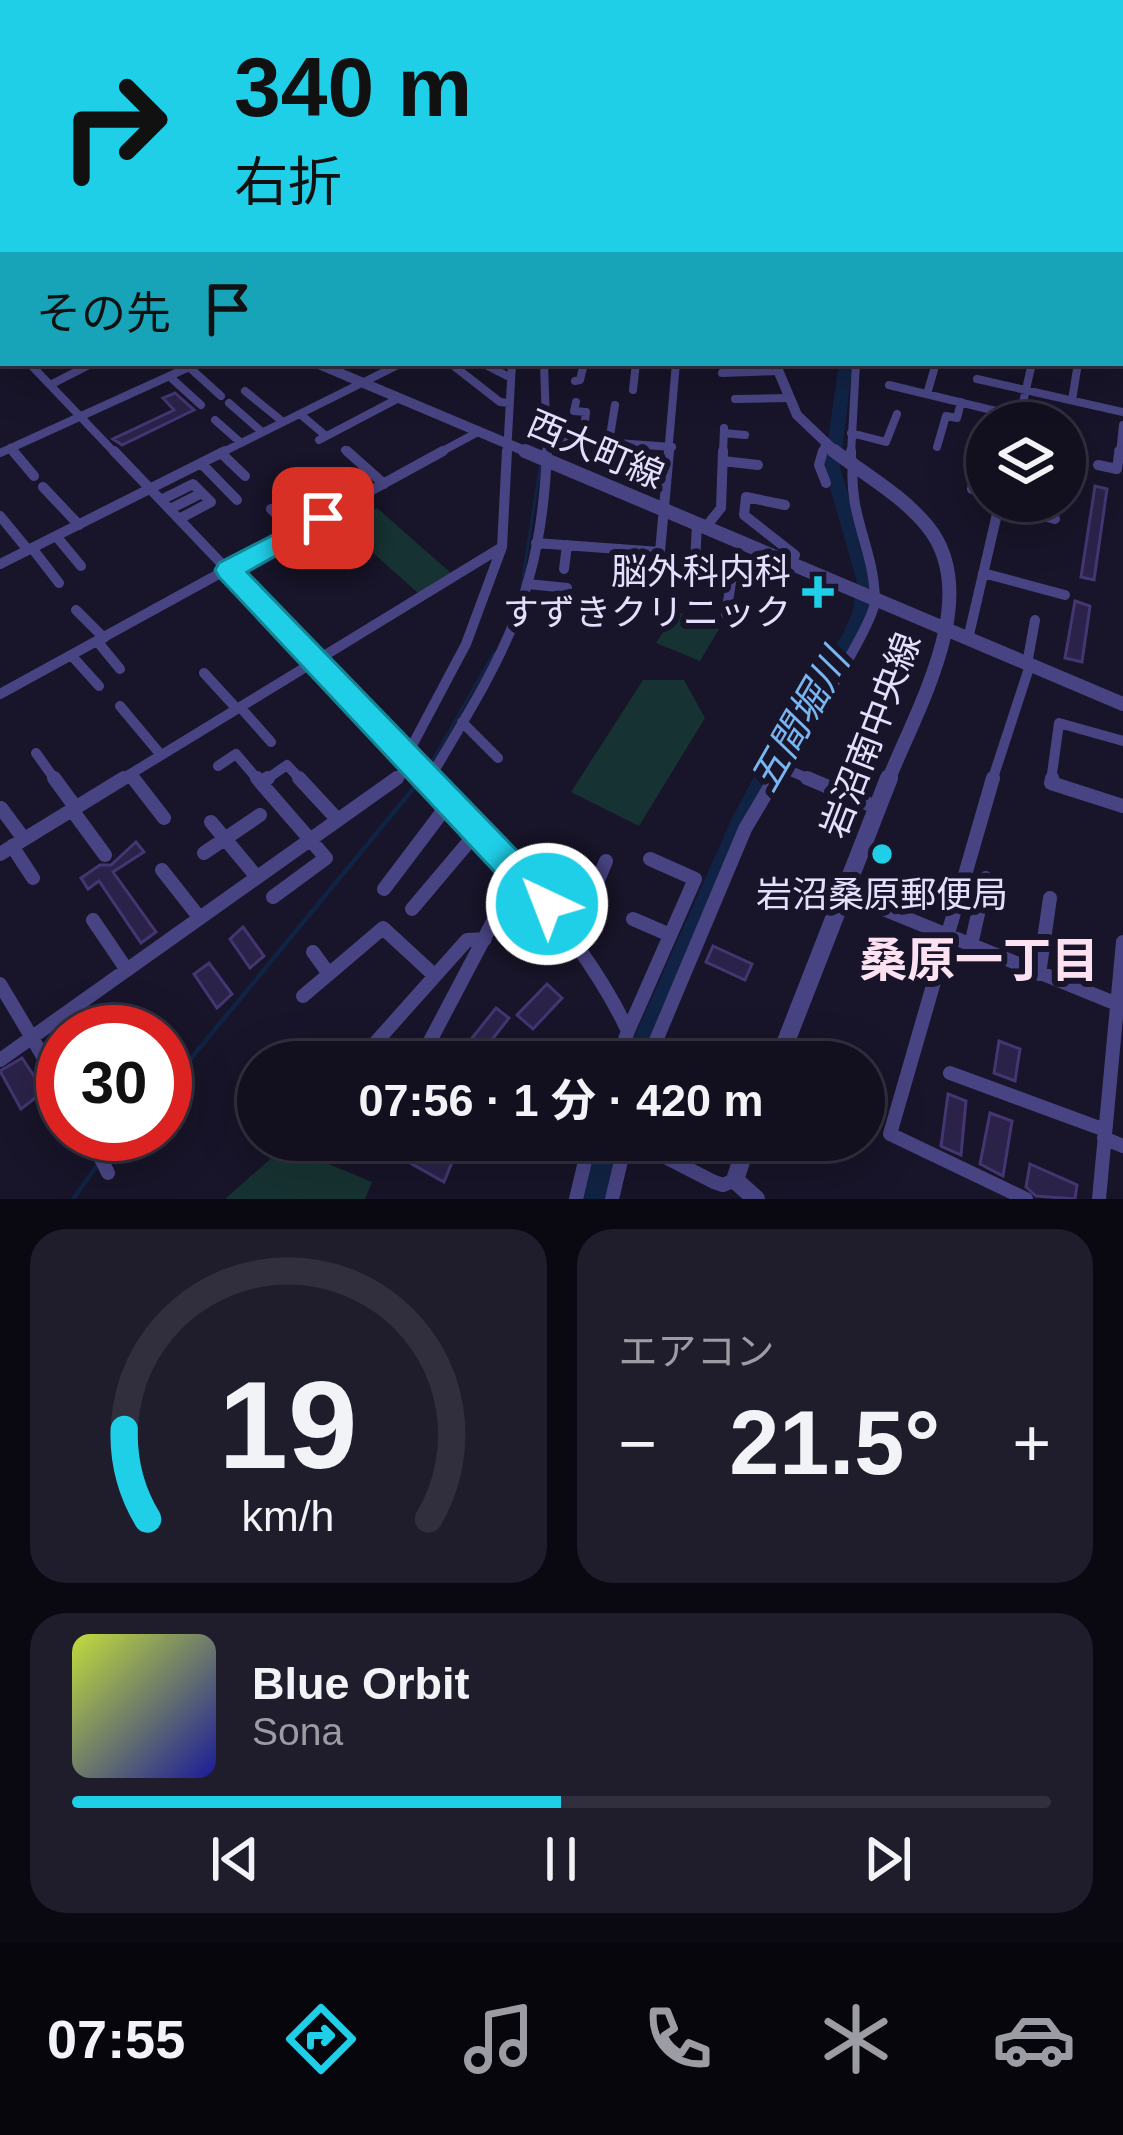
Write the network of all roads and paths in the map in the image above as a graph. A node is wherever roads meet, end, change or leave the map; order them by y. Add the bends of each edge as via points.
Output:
1 (87, 366) edge
2 (191, 366) edge
3 (194, 366) edge
4 (323, 366) edge
5 (396, 366) edge
6 (454, 366) edge
7 (488, 366) edge
8 (512, 366) edge
9 (544, 366) edge
10 (583, 366) edge
11 (636, 366) edge
12 (676, 366) edge
13 (856, 366) edge
14 (936, 366) edge
15 (1030, 366) edge
16 (1078, 366) edge
17 (32, 367) edge
18 (777, 367) edge
19 (722, 374) dead end
20 (169, 376) junction
21 (511, 378) junction
22 (977, 379) dead end
23 (575, 381) dead end
24 (362, 382) junction
25 (50, 385) junction
26 (890, 386) dead end
27 (1026, 389) junction
28 (633, 390) dead end
29 (245, 391) dead end
30 (927, 394) junction
31 (399, 398) junction
32 (787, 398) junction
33 (735, 399) dead end
34 (1072, 400) junction
35 (576, 402) dead end
36 (961, 402) junction
37 (1023, 402) edge
38 (510, 403) junction
39 (966, 404) edge
40 (615, 405) dead end
41 (201, 406) dead end
42 (1123, 412) edge
43 (300, 414) junction
44 (897, 414) dead end
45 (80, 416) junction
46 (215, 420) dead end
47 (283, 422) junction
48 (1123, 425) edge
49 (262, 432) junction
50 (478, 432) junction
51 (851, 433) junction
52 (745, 435) dead end
53 (548, 437) junction
54 (583, 440) junction
55 (609, 442) junction
56 (241, 443) junction
57 (508, 444) junction
58 (828, 444) junction
59 (671, 447) junction
60 (937, 447) dead end
61 (5, 450) edge
62 (345, 450) dead end
63 (220, 453) junction
64 (1121, 455) edge
65 (723, 461) junction
66 (851, 461) junction
67 (548, 462) junction
68 (201, 463) junction
69 (758, 465) dead end
70 (1098, 465) dead end
71 (361, 469) dead end
72 (244, 476) dead end
73 (826, 483) dead end
74 (382, 485) junction
75 (149, 488) junction
76 (326, 492) dead end
77 (202, 493) dead end
78 (237, 500) dead end
79 (304, 502) dead end
80 (784, 505) dead end
81 (342, 507) junction
82 (170, 509) junction
83 (271, 509) dead end
84 (663, 509) junction
85 (0, 516) edge
86 (323, 518) junction
87 (995, 522) edge
88 (79, 524) junction
89 (701, 526) junction
90 (297, 532) junction
91 (56, 536) junction
92 (536, 543) junction
93 (567, 545) junction
94 (502, 547) junction
95 (30, 549) junction
96 (620, 549) junction
97 (644, 551) junction
98 (0, 564) edge
99 (790, 564) junction
100 (81, 566) dead end
101 (563, 569) dead end
102 (617, 569) dead end
103 (229, 570) junction
104 (983, 573) junction
105 (642, 575) dead end
106 (59, 583) dead end
107 (528, 584) junction
108 (567, 588) dead end
109 (1065, 595) dead end
110 (875, 600) junction
111 (76, 610) dead end
112 (726, 614) dead end
113 (1035, 620) dead end
114 (946, 630) junction
115 (968, 639) junction
116 (101, 640) junction
117 (71, 656) junction
118 (315, 662) junction
119 (1028, 665) junction
120 (120, 669) dead end
121 (204, 673) dead end
122 (99, 686) dead end
123 (0, 694) edge
124 (1123, 704) edge
125 (121, 706) dead end
126 (238, 708) junction
127 (462, 722) junction
128 (1123, 741) edge
129 (271, 742) dead end
130 (36, 754) dead end
131 (161, 755) junction
132 (498, 758) dead end
133 (760, 758) dead end
134 (218, 766) dead end
135 (781, 767) junction
136 (419, 771) junction
137 (130, 774) junction
138 (261, 783) junction
139 (449, 803) junction
140 (1123, 806) edge
141 (1, 808) edge
142 (878, 808) junction
143 (74, 809) junction
144 (260, 815) dead end
145 (164, 818) dead end
146 (337, 819) junction
147 (211, 822) dead end
148 (477, 832) junction
149 (310, 838) junction
150 (225, 839) junction
151 (12, 846) edge
152 (204, 853) dead end
153 (105, 855) dead end
154 (650, 859) dead end
155 (606, 861) dead end
156 (162, 870) dead end
157 (518, 874) junction
158 (256, 877) junction
159 (33, 878) dead end
160 (986, 878) dead end
161 (384, 889) dead end
162 (844, 893) junction
163 (273, 897) dead end
164 (1050, 898) dead end
165 (412, 909) dead end
166 (199, 917) junction
167 (633, 919) dead end
168 (93, 920) dead end
169 (947, 934) junction
170 (575, 935) junction
171 (670, 935) junction
172 (485, 939) junction
173 (1123, 942) edge
174 (971, 945) junction
175 (314, 952) dead end
176 (127, 970) junction
177 (329, 974) junction
178 (1039, 974) junction
179 (434, 975) junction
180 (0, 983) edge
181 (1121, 984) edge
182 (303, 996) dead end
183 (1118, 1004) junction
184 (628, 1031) junction
185 (33, 1038) junction
186 (377, 1041) edge
187 (430, 1041) edge
188 (624, 1041) edge
189 (656, 1041) edge
190 (786, 1041) edge
191 (36, 1043) edge
192 (0, 1060) edge
193 (950, 1072) dead end
194 (1116, 1084) edge
195 (1104, 1134) junction
196 (1123, 1146) edge
197 (102, 1161) edge
198 (585, 1161) edge
199 (623, 1161) edge
200 (672, 1161) edge
201 (741, 1161) edge
202 (108, 1174) dead end
203 (735, 1180) junction
204 (576, 1199) edge
205 (613, 1199) edge
206 (756, 1199) edge
207 (1026, 1199) edge
208 (1099, 1199) edge

1 - 25 street
2 - 20 street
3 - 49 street
4 - 24 street, 西大町線
5 - 24 street
6 - 38 street
7 - 21 street
8 - 21 street
9 - 53 street
10 - 23 street
11 - 28 street
12 - 59 street
13 - 51 street
14 - 30 street
15 - 27 street
16 - 34 street
17 - 25 street
18 - 19 street
18 - 32 street
20 - 41 street
20 - 45 street
21 - 38 street
22 - 27 street
24 - 31 street, 西大町線
24 - 43 street
25 - 45 street
26 - 30 street
27 - 34 street
27 - 37 street
29 - 47 street
30 - 36 street
31 - 43 street via 322,438
31 - 50 street, 西大町線
32 - 33 street
32 - 58 street
34 - 42 street
35 - 54 street via 574,411 586,412
36 - 39 street
36 - 60 street via 957,418 946,416
38 - 57 street
40 - 55 street
43 - 47 street
44 - 51 street via 886,442
45 - 61 street
45 - 75 street
46 - 56 street
47 - 49 street
48 - 64 street
49 - 56 street
50 - 57 street, 西大町線
50 - 74 street
51 - 66 street
52 - 65 street via 724,431
53 - 54 street
53 - 67 street
54 - 55 street
55 - 59 street
56 - 63 street
57 - 67 street, 西大町線
57 - 94 street
58 - 66 street, 岩沼南中央線
58 - 73 street via 819,465
59 - 84 street
61 - 88 street
62 - 74 street
63 - 68 street
63 - 72 street
64 - 70 street via 1117,469
65 - 69 street
65 - 89 street via 721,508
66 - 110 street via 850,497
66 - 114 street, 岩沼南中央線 via 901,497 937,543 952,593
67 - 84 street, 西大町線
67 - 92 street
68 - 75 street
68 - 78 street
71 - 74 street
74 - 81 street
75 - 82 street
75 - 88 street
76 - 81 street
77 - 82 street
79 - 86 street
80 - 99 street via 746,496 744,515 795,555
81 - 86 street
82 - 103 street
83 - 90 street
84 - 89 street, 西大町線
84 - 97 street via 660,552
85 - 95 street
86 - 90 street
87 - 104 street
88 - 91 street
89 - 99 street, 西大町線
89 - 112 street via 695,563 733,570
90 - 103 street
91 - 95 street
91 - 100 street
92 - 93 street
92 - 107 street
93 - 96 street
93 - 101 street
94 - 118 street
94 - 136 street
95 - 98 street
95 - 106 street
96 - 97 street
96 - 102 street
97 - 105 street
99 - 110 street, 西大町線
103 - 116 street
103 - 118 street
104 - 109 street
104 - 115 street
107 - 108 street
107 - 127 street
110 - 114 street
110 - 135 street via 872,618
111 - 116 street
113 - 119 street
114 - 115 street
114 - 142 street, 岩沼南中央線
115 - 119 street
116 - 117 street
116 - 120 street
117 - 122 street
117 - 123 street
118 - 126 street
118 - 136 street
119 - 124 street
119 - 169 street
121 - 126 street
125 - 131 street
126 - 129 street
126 - 131 street
127 - 132 street
127 - 136 street
128 - 140 street via 1059,723 1051,783
130 - 143 street
131 - 137 street
133 - 135 street
134 - 138 street via 236,754
135 - 142 street
135 - 189 street via 745,829
136 - 139 street
136 - 146 street
137 - 143 street
137 - 145 street
138 - 146 street via 287,765
138 - 149 street
139 - 148 street
139 - 161 street
141 - 151 street
142 - 162 street, 岩沼南中央線
143 - 151 street
143 - 153 street
144 - 150 street
146 - 149 street
147 - 150 street
148 - 157 street
148 - 165 street
149 - 158 street
149 - 163 street via 326,858
150 - 152 street
150 - 158 street
151 - 159 street
154 - 171 street via 695,879
155 - 170 street
156 - 166 street
157 - 170 street
157 - 172 street
158 - 166 street
160 - 174 street
162 - 169 street
162 - 190 street, 岩沼南中央線
164 - 178 street
166 - 176 street
167 - 171 street
168 - 176 street
169 - 174 street
169 - 207 street via 890,1134
170 - 184 street
171 - 184 street
172 - 179 street via 467,940
172 - 187 street
173 - 181 street
174 - 178 street
175 - 177 street
176 - 185 street
177 - 179 street via 383,928
177 - 182 street
178 - 183 street
179 - 186 street
180 - 185 street
181 - 183 street
183 - 194 street
184 - 188 street
185 - 191 street
185 - 192 street
193 - 195 street
194 - 195 street
195 - 196 street
195 - 208 street
197 - 202 street
198 - 204 street
199 - 205 street
200 - 203 street via 723,1185
201 - 203 street
203 - 206 street

